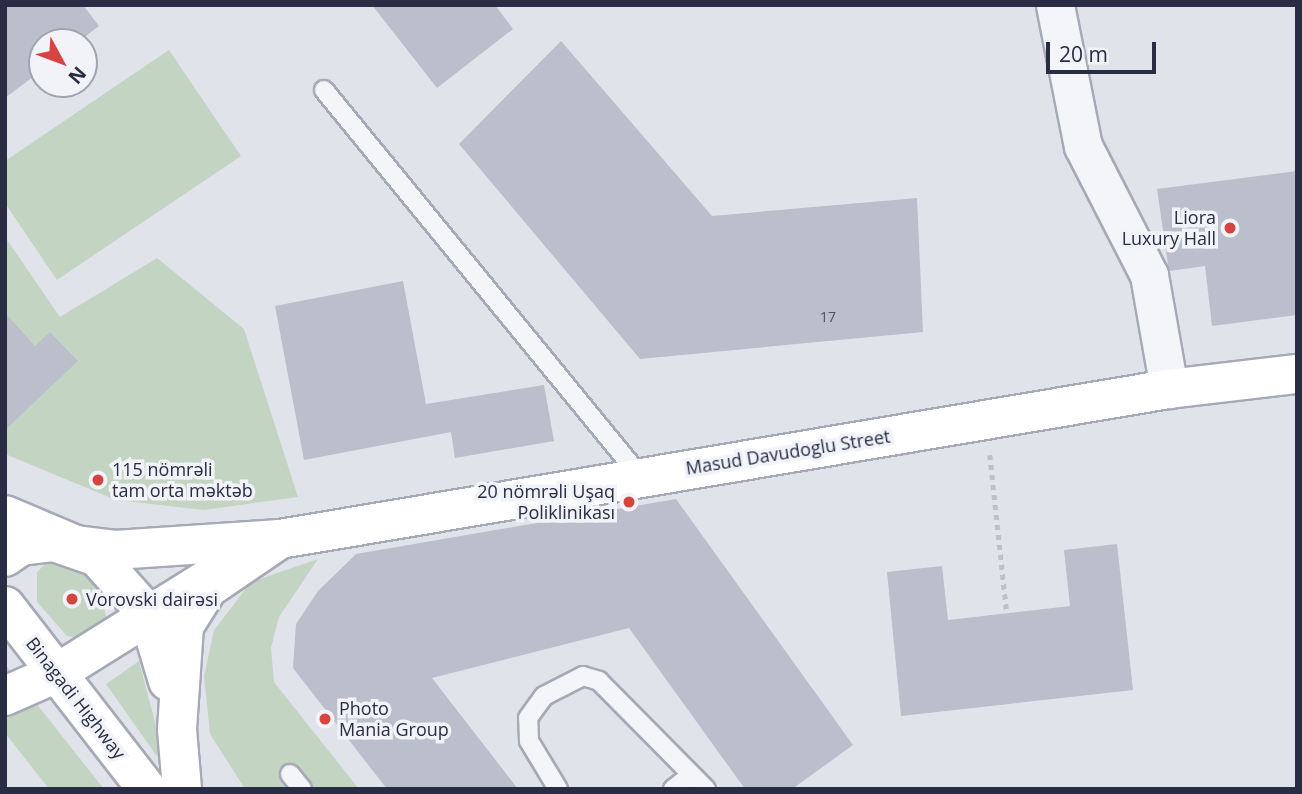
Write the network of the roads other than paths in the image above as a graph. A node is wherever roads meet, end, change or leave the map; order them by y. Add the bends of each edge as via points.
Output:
1 (1055, 5) edge
2 (324, 90) dead end
3 (1297, 374) edge
4 (1168, 389) junction
5 (640, 476) junction
6 (5, 515) edge
7 (280, 539) junction
8 (75, 545) junction
9 (5, 557) edge
10 (113, 571) junction
11 (6, 607) edge
12 (148, 614) junction
13 (93, 651) junction
14 (57, 673) junction
15 (5, 696) edge
16 (177, 729) junction
17 (290, 774) dead end
18 (691, 775) junction
19 (147, 789) edge
20 (182, 789) edge
21 (302, 789) edge
22 (558, 789) edge
23 (673, 789) edge
24 (706, 789) edge

1 - 4 street via 1083,146 1149,275
2 - 5 lane
3 - 4 street, Masud Davudoglu Street
4 - 5 street, Masud Davudoglu Street
5 - 7 street, Masud Davudoglu Street
6 - 8 street
7 - 8 street via 116,550
7 - 12 street
7 - 16 street via 208,588 192,608 181,649
8 - 9 street via 37,542
8 - 10 street
10 - 12 street
10 - 13 street via 119,612
11 - 14 street, Binagadi Highway
12 - 13 street
12 - 16 street
13 - 14 street
14 - 15 street
14 - 19 street, Binagadi Highway
16 - 20 street
17 - 21 lane
18 - 22 lane via 598,681 583,676 544,696 528,718 529,741
18 - 23 lane
18 - 24 lane

